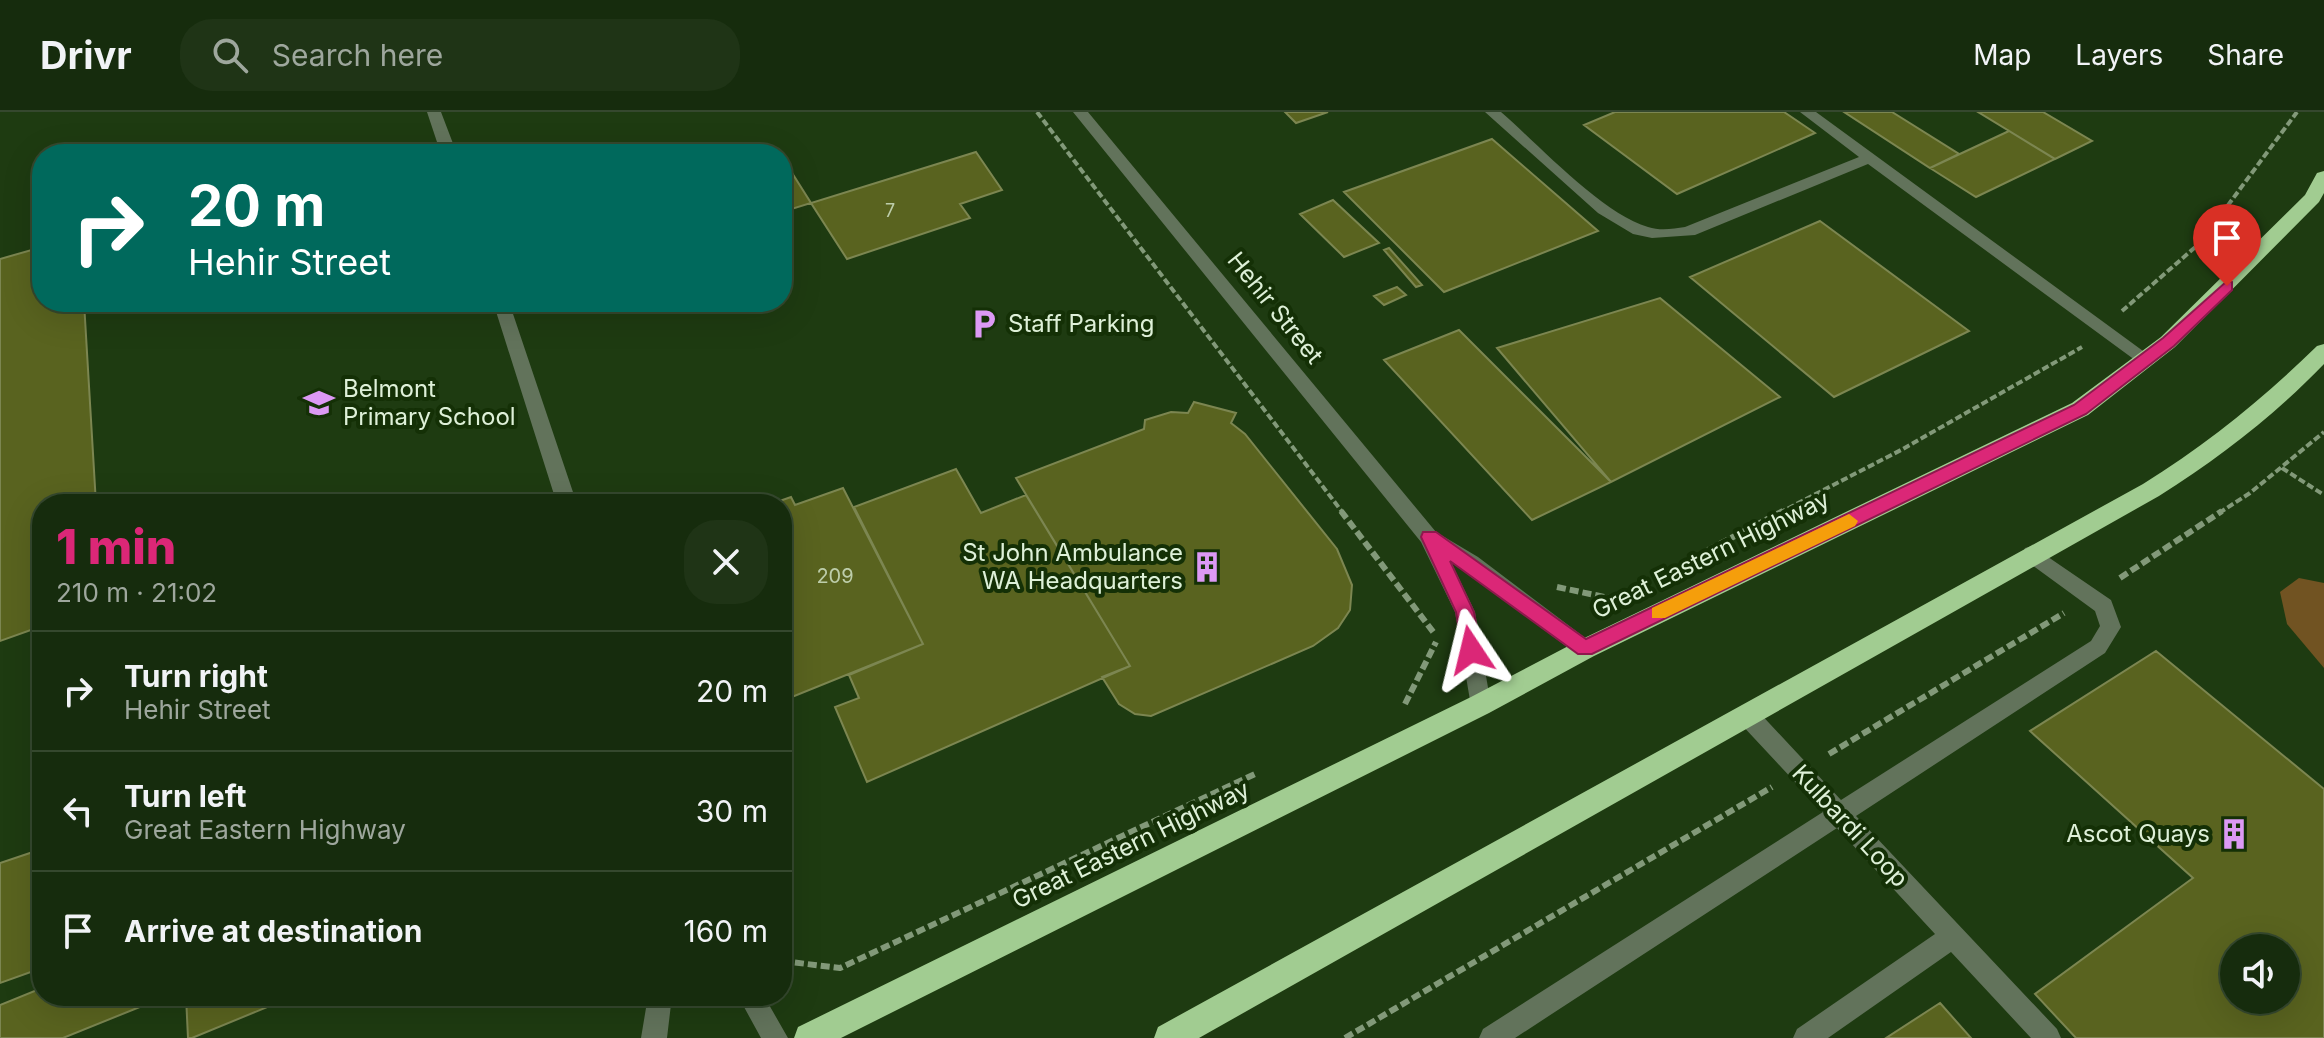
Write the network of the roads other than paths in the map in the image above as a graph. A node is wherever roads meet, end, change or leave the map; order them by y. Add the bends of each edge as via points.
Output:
1 (434, 112) edge
2 (1080, 112) edge
3 (1492, 112) edge
4 (1807, 112) edge
5 (445, 144) edge
6 (1870, 158) junction
7 (2324, 177) edge
8 (504, 312) edge
9 (2324, 351) edge
10 (2145, 359) junction
11 (564, 494) edge
12 (1429, 537) junction
13 (2032, 554) junction
14 (1585, 649) junction
15 (1480, 705) junction
16 (1748, 716) junction
17 (1840, 815) junction
18 (1953, 935) junction
19 (659, 1006) edge
20 (756, 1006) edge
21 (654, 1038) edge
22 (775, 1038) edge
23 (809, 1038) edge
24 (1169, 1038) edge
25 (1492, 1038) edge
26 (1806, 1038) edge
27 (2048, 1038) edge

1 - 5 street
2 - 12 street, Hehir Street
3 - 6 street via 1613,217 1659,235 1689,231
4 - 6 street
6 - 10 street
7 - 10 highway, Great Eastern Highway via 2312,198 2246,267
8 - 11 street
9 - 13 highway via 2222,444 2145,497
10 - 14 highway, Great Eastern Highway via 2080,409
12 - 14 street, Hehir Street
12 - 15 street, Hehir Street via 1465,612
13 - 16 highway
13 - 17 street via 2104,606 2111,627 2098,647
14 - 15 highway, Great Eastern Highway
15 - 23 highway, Great Eastern Highway
16 - 17 street, Kulbardi Loop
16 - 24 highway
17 - 18 street, Kulbardi Loop
17 - 25 street
18 - 26 street
18 - 27 street, Kulbardi Loop
19 - 21 street
20 - 22 street

